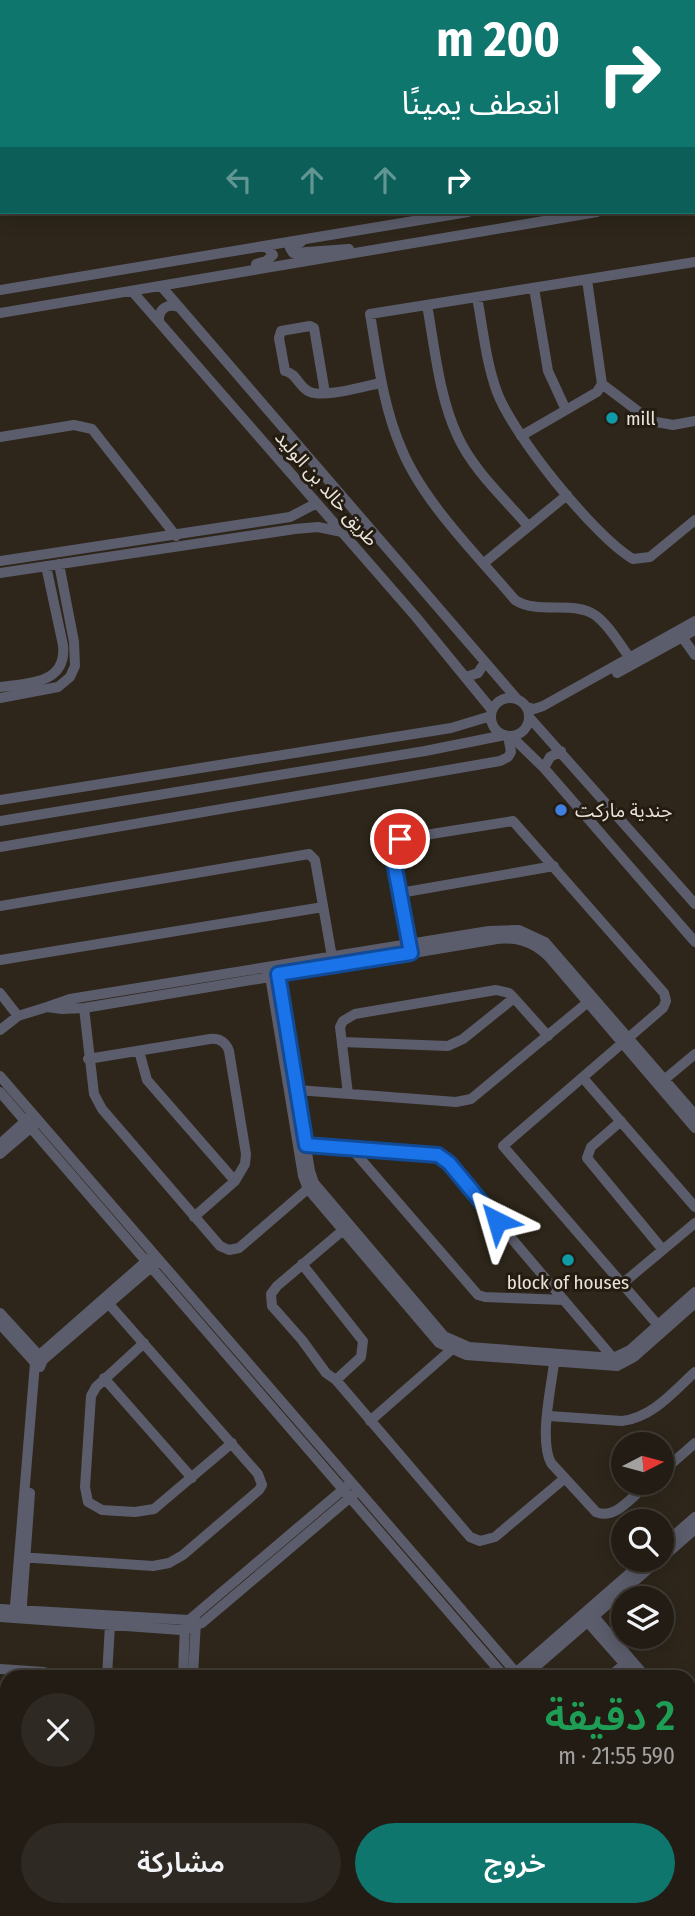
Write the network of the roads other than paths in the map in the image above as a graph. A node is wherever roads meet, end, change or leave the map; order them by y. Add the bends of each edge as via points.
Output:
1 (585, 214) edge
2 (423, 215) edge
3 (332, 234) junction
4 (259, 246) junction
5 (365, 250) junction
6 (695, 262) edge
7 (229, 273) junction
8 (587, 280) junction
9 (161, 286) junction
10 (534, 288) junction
11 (0, 290) edge
12 (132, 291) junction
13 (477, 297) junction
14 (427, 305) junction
15 (179, 307) junction
16 (0, 313) edge
17 (159, 322) junction
18 (382, 383) junction
19 (602, 384) junction
20 (325, 393) junction
21 (566, 410) junction
22 (695, 421) edge
23 (521, 436) junction
24 (0, 437) edge
25 (567, 495) junction
26 (317, 503) junction
27 (695, 520) edge
28 (257, 523) junction
29 (528, 526) junction
30 (342, 532) junction
31 (259, 534) junction
32 (176, 536) junction
33 (0, 561) edge
34 (484, 563) junction
35 (59, 564) junction
36 (46, 566) junction
37 (0, 573) edge
38 (695, 621) edge
39 (695, 630) edge
40 (680, 634) junction
41 (695, 655) edge
42 (630, 657) junction
43 (485, 662) junction
44 (466, 677) junction
45 (0, 687) edge
46 (0, 698) edge
47 (517, 699) junction
48 (491, 713) junction
49 (528, 713) junction
50 (508, 736) junction
51 (561, 751) junction
52 (544, 768) junction
53 (0, 800) edge
54 (0, 821) edge
55 (0, 847) edge
56 (554, 866) junction
57 (400, 893) junction
58 (695, 904) edge
59 (0, 906) edge
60 (323, 907) junction
61 (695, 942) edge
62 (410, 949) junction
63 (332, 957) junction
64 (0, 960) edge
65 (273, 971) junction
66 (0, 993) edge
67 (514, 998) junction
68 (588, 1002) junction
69 (47, 1007) junction
70 (84, 1008) junction
71 (18, 1016) junction
72 (0, 1030) edge
73 (548, 1037) junction
74 (626, 1041) junction
75 (342, 1042) junction
76 (139, 1051) junction
77 (695, 1055) edge
78 (88, 1059) junction
79 (650, 1069) junction
80 (0, 1076) edge
81 (583, 1078) junction
82 (664, 1080) junction
83 (297, 1090) junction
84 (0, 1092) edge
85 (348, 1094) junction
86 (695, 1115) edge
87 (32, 1121) junction
88 (621, 1121) junction
89 (695, 1128) edge
90 (0, 1144) edge
91 (306, 1145) junction
92 (351, 1148) junction
93 (0, 1154) edge
94 (235, 1181) junction
95 (311, 1186) junction
96 (695, 1207) edge
97 (194, 1217) junction
98 (695, 1223) edge
99 (342, 1231) junction
100 (663, 1250) junction
101 (153, 1261) junction
102 (302, 1264) junction
103 (622, 1284) junction
104 (695, 1292) edge
105 (564, 1300) junction
106 (695, 1303) edge
107 (105, 1304) junction
108 (0, 1312) edge
109 (0, 1324) edge
110 (660, 1328) junction
111 (144, 1343) junction
112 (451, 1350) junction
113 (501, 1354) junction
114 (613, 1359) junction
115 (39, 1362) junction
116 (554, 1363) junction
117 (695, 1372) edge
118 (104, 1378) junction
119 (336, 1380) junction
120 (549, 1416) junction
121 (370, 1420) junction
122 (232, 1443) junction
123 (695, 1443) edge
124 (674, 1461) edge
125 (192, 1478) junction
126 (565, 1478) junction
127 (351, 1490) junction
128 (634, 1495) edge
129 (694, 1523) edge
130 (674, 1537) edge
131 (674, 1545) edge
132 (22, 1557) junction
133 (633, 1572) edge
134 (644, 1572) edge
135 (0, 1609) edge
136 (18, 1614) junction
137 (588, 1616) junction
138 (0, 1617) edge
139 (196, 1621) junction
140 (110, 1625) junction
141 (185, 1625) junction
142 (494, 1648) junction
143 (486, 1655) junction
144 (628, 1662) junction
145 (107, 1670) edge
146 (183, 1670) edge
147 (193, 1670) edge
148 (499, 1670) edge
149 (513, 1670) edge
150 (525, 1670) edge
151 (618, 1670) edge
152 (632, 1670) edge
153 (638, 1670) edge

1 - 5 street
2 - 3 street
3 - 4 street
3 - 5 street via 292,245 291,251
4 - 7 street via 272,251 272,258
4 - 11 street
5 - 7 street
6 - 8 street
7 - 9 street
8 - 10 street
8 - 19 street
9 - 12 street
9 - 15 street, طريق خالد بن الوليد
10 - 13 street
10 - 21 street via 548,371
12 - 16 street
12 - 17 street, طريق خالد بن الوليد
13 - 14 street
13 - 23 street via 497,391
14 - 18 street via 370,314
14 - 29 street via 448,411 459,438 475,465
15 - 17 street via 164,308
15 - 43 street, طريق خالد بن الوليد
17 - 26 street, طريق خالد بن الوليد
18 - 20 street
18 - 34 street via 389,417 413,472
19 - 21 street via 597,392
19 - 22 street via 651,421 673,425
20 - 20 street via 311,392 285,371 281,331 314,328
21 - 23 street
23 - 25 street
24 - 32 street via 74,425 92,429
25 - 27 street via 633,558 657,552
25 - 29 street
26 - 28 street via 290,517
26 - 30 street, طريق خالد بن الوليد
28 - 31 street
28 - 32 street
29 - 34 street
30 - 31 street via 318,527
30 - 44 street, طريق خالد بن الوليد
31 - 35 street
32 - 33 street
34 - 42 street via 520,603 592,613
35 - 36 street
35 - 46 street via 75,666 58,687
36 - 37 street
36 - 45 street via 64,654 61,664 47,678
38 - 40 street
39 - 40 street
40 - 41 street
40 - 42 street
40 - 49 street via 550,709
42 - 49 street
43 - 44 street via 478,673
43 - 47 street, طريق خالد بن الوليد
44 - 48 street, طريق خالد بن الوليد
47 - 48 street via 499,701
47 - 49 street
48 - 50 street via 495,728
48 - 53 street via 451,728
49 - 50 street via 526,728
49 - 51 street
50 - 52 street
50 - 54 street
50 - 55 street via 511,752 500,761
51 - 52 street via 550,757
51 - 58 street
52 - 61 street
56 - 57 street
56 - 57 street via 513,821 433,833 400,839 393,845
56 - 74 street via 664,993 663,1008
57 - 62 street
59 - 60 street via 309,855 315,860
60 - 63 street
60 - 64 street
62 - 63 street
62 - 65 street
62 - 68 street via 517,938 542,950
62 - 74 street via 504,929 533,934 556,953
63 - 65 street
65 - 69 street via 70,999
65 - 70 street
65 - 83 street
65 - 95 street via 303,1176
66 - 71 street
67 - 73 street
67 - 75 street via 448,1046
67 - 75 street via 496,990 355,1014 340,1027
68 - 73 street
68 - 74 street
69 - 70 street
69 - 71 street
70 - 78 street
71 - 72 street
73 - 85 street via 465,1101
74 - 79 street
74 - 81 street
75 - 85 street
76 - 78 street
76 - 94 street via 150,1084
76 - 94 street via 214,1039 226,1044 246,1154
77 - 82 street
78 - 97 street via 94,1094 102,1109
79 - 82 street
79 - 89 street
80 - 87 street
81 - 88 street
81 - 103 street via 503,1146
82 - 86 street
83 - 85 street
83 - 91 street
84 - 87 street
87 - 90 street
87 - 93 street
87 - 101 street
88 - 96 street
88 - 100 street via 591,1147 587,1158
91 - 92 street
91 - 95 street
92 - 105 street via 438,1155
92 - 105 street via 478,1294
94 - 97 street
95 - 97 street via 234,1250 220,1246
95 - 99 street
95 - 113 street via 436,1329 455,1342
98 - 100 street
99 - 102 street
99 - 112 street via 429,1334
100 - 103 street
101 - 107 street
101 - 127 street
102 - 119 street via 363,1341 361,1357
102 - 119 street via 273,1290 270,1302
103 - 110 street
104 - 110 street
105 - 114 street
106 - 110 street
107 - 111 street
107 - 115 street
108 - 115 street
109 - 115 street
110 - 114 street
110 - 116 street via 634,1357 617,1366
111 - 118 street
111 - 122 street
112 - 113 street via 466,1355
112 - 121 street
113 - 114 street
113 - 116 street
115 - 132 street
116 - 120 street
117 - 120 street via 648,1413 633,1419
118 - 125 street
118 - 125 street via 91,1396 88,1502 102,1510 145,1512 163,1504
119 - 121 street
120 - 126 street via 548,1456
121 - 126 street via 475,1539 495,1537
122 - 125 street
122 - 132 street via 262,1485 176,1560 153,1566
123 - 124 street
126 - 128 street via 604,1515 612,1514
127 - 139 street
127 - 142 street
127 - 143 street
129 - 130 street
129 - 131 street
132 - 136 street
133 - 137 street
134 - 137 street
135 - 136 street
136 - 138 street
136 - 140 street
136 - 141 street
137 - 144 street
137 - 150 street
139 - 141 street
139 - 147 street
140 - 141 street
140 - 145 street
141 - 146 street
142 - 143 street
142 - 149 street
143 - 148 street
144 - 151 street
144 - 152 street
144 - 153 street

